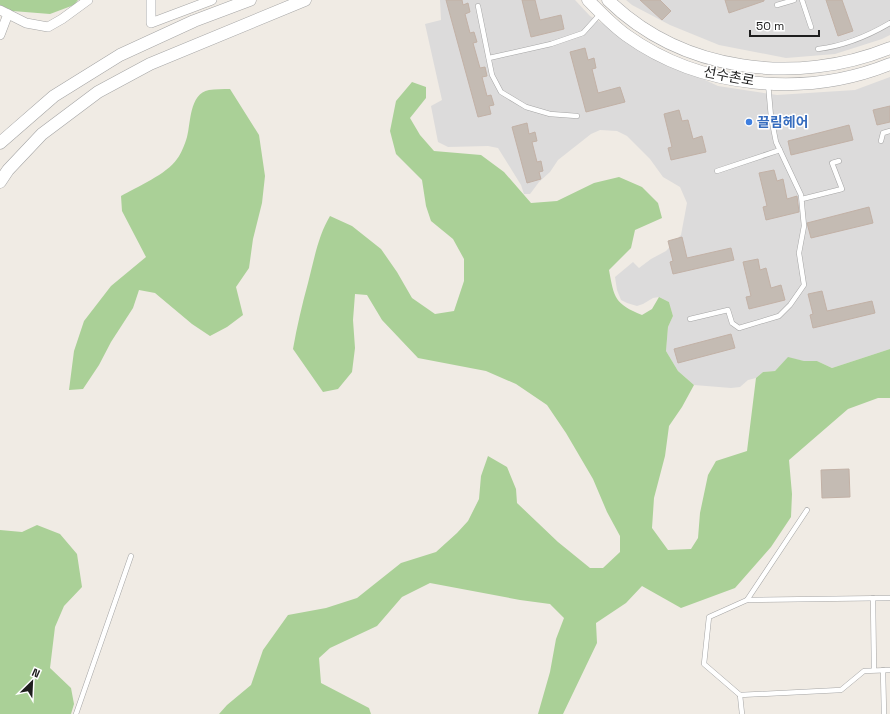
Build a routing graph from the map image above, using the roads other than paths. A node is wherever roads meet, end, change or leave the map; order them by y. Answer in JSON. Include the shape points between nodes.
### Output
{"nodes":[{"id":1,"x":88,"y":0,"type":"edge"},
{"id":2,"x":151,"y":0,"type":"edge"},
{"id":3,"x":212,"y":0,"type":"edge"},
{"id":4,"x":250,"y":0,"type":"edge"},
{"id":5,"x":305,"y":0,"type":"edge"},
{"id":6,"x":588,"y":0,"type":"edge"},
{"id":7,"x":794,"y":0,"type":"edge"},
{"id":8,"x":802,"y":0,"type":"edge"},
{"id":9,"x":610,"y":1,"type":"edge"},
{"id":10,"x":777,"y":5,"type":"dead end"},
{"id":11,"x":478,"y":6,"type":"dead end"},
{"id":12,"x":4,"y":12,"type":"edge"},
{"id":13,"x":601,"y":13,"type":"junction"},
{"id":14,"x":890,"y":23,"type":"edge"},
{"id":15,"x":811,"y":27,"type":"dead end"},
{"id":16,"x":0,"y":35,"type":"edge"},
{"id":17,"x":890,"y":48,"type":"edge"},
{"id":18,"x":818,"y":49,"type":"dead end"},
{"id":19,"x":489,"y":58,"type":"junction"},
{"id":20,"x":890,"y":64,"type":"edge"},
{"id":21,"x":769,"y":68,"type":"junction"},
{"id":22,"x":768,"y":83,"type":"junction"},
{"id":23,"x":577,"y":116,"type":"dead end"},
{"id":24,"x":890,"y":132,"type":"edge"},
{"id":25,"x":881,"y":141,"type":"dead end"},
{"id":26,"x":0,"y":143,"type":"edge"},
{"id":27,"x":780,"y":150,"type":"junction"},
{"id":28,"x":839,"y":161,"type":"dead end"},
{"id":29,"x":717,"y":171,"type":"dead end"},
{"id":30,"x":0,"y":182,"type":"edge"},
{"id":31,"x":802,"y":199,"type":"junction"},
{"id":32,"x":690,"y":319,"type":"dead end"},
{"id":33,"x":807,"y":510,"type":"dead end"},
{"id":34,"x":131,"y":556,"type":"dead end"},
{"id":35,"x":873,"y":598,"type":"junction"},
{"id":36,"x":890,"y":598,"type":"edge"},
{"id":37,"x":747,"y":600,"type":"junction"},
{"id":38,"x":874,"y":670,"type":"junction"},
{"id":39,"x":883,"y":670,"type":"junction"},
{"id":40,"x":890,"y":670,"type":"edge"},
{"id":41,"x":740,"y":695,"type":"junction"},
{"id":42,"x":76,"y":714,"type":"edge"},
{"id":43,"x":742,"y":714,"type":"edge"},
{"id":44,"x":884,"y":714,"type":"edge"}],
"edges":[{"from":1,"to":12,"type":"street","via":[[48,27],[26,23]]},
{"from":2,"to":3,"type":"street","via":[[151,23]]},
{"from":4,"to":26,"type":"street","via":[[194,21],[120,55],[54,96]]},
{"from":5,"to":30,"type":"street","via":[[150,64],[98,92],[42,134]]},
{"from":6,"to":13,"type":"street","name":"선수촌로"},
{"from":7,"to":10,"type":"lane"},
{"from":8,"to":15,"type":"lane"},
{"from":9,"to":13,"type":"street"},
{"from":9,"to":21,"type":"street","name":"선수촌로","via":[[634,22],[680,48],[738,66]]},
{"from":11,"to":19,"type":"lane"},
{"from":12,"to":16,"type":"street"},
{"from":13,"to":19,"type":"lane","via":[[583,33],[551,44]]},
{"from":13,"to":22,"type":"street","name":"선수촌로","via":[[626,35],[648,49],[675,61],[707,74]]},
{"from":14,"to":18,"type":"lane","via":[[870,35]]},
{"from":17,"to":21,"type":"street","name":"선수촌로","via":[[839,64],[804,69]]},
{"from":19,"to":23,"type":"lane","via":[[492,75],[501,92],[526,107],[550,114]]},
{"from":20,"to":22,"type":"street","name":"선수촌로","via":[[842,78],[806,83]]},
{"from":21,"to":22,"type":"street"},
{"from":22,"to":27,"type":"lane","via":[[771,117]]},
{"from":24,"to":25,"type":"lane","via":[[883,133]]},
{"from":27,"to":29,"type":"lane"},
{"from":27,"to":31,"type":"lane"},
{"from":28,"to":31,"type":"lane","via":[[832,163],[842,189]]},
{"from":31,"to":32,"type":"lane","via":[[804,226],[799,253],[804,285],[786,309],[779,316],[739,328],[732,323],[728,310]]},
{"from":33,"to":37,"type":"lane"},
{"from":34,"to":42,"type":"lane"},
{"from":35,"to":36,"type":"lane"},
{"from":35,"to":37,"type":"lane"},
{"from":35,"to":38,"type":"lane"},
{"from":37,"to":41,"type":"lane","via":[[709,617],[704,664]]},
{"from":38,"to":39,"type":"lane"},
{"from":38,"to":41,"type":"lane","via":[[864,670],[841,690]]},
{"from":39,"to":40,"type":"lane"},
{"from":39,"to":44,"type":"lane"},
{"from":41,"to":43,"type":"lane"}]}
